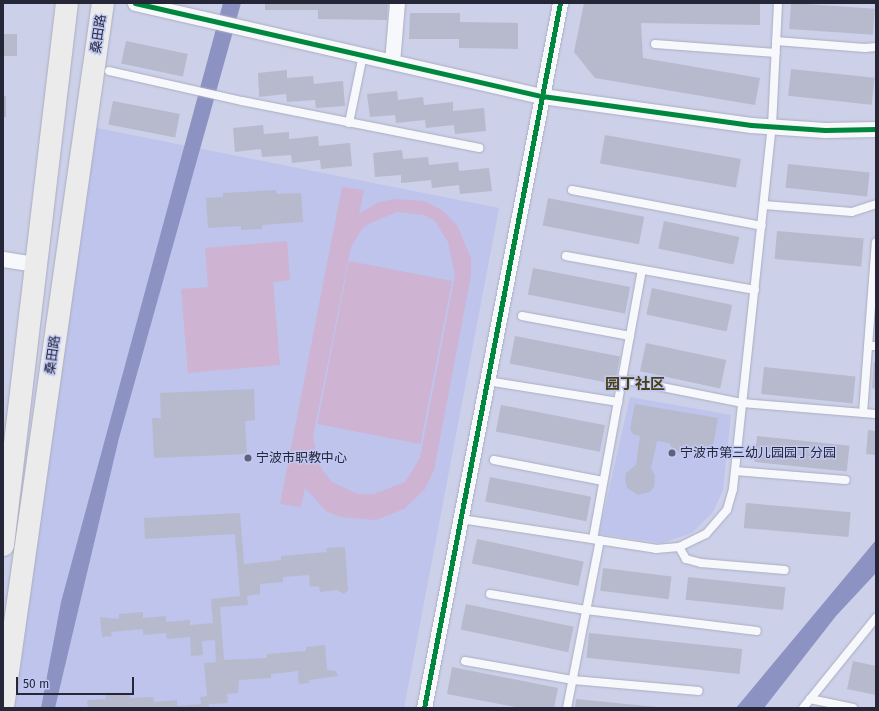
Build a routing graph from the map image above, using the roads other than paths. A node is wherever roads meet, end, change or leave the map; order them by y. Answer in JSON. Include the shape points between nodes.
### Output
{"nodes":[{"id":1,"x":67,"y":3,"type":"edge"},
{"id":2,"x":103,"y":3,"type":"edge"},
{"id":3,"x":135,"y":3,"type":"edge"},
{"id":4,"x":397,"y":3,"type":"edge"},
{"id":5,"x":560,"y":3,"type":"edge"},
{"id":6,"x":778,"y":3,"type":"edge"},
{"id":7,"x":776,"y":41,"type":"junction"},
{"id":8,"x":655,"y":44,"type":"dead end"},
{"id":9,"x":876,"y":47,"type":"edge"},
{"id":10,"x":776,"y":53,"type":"junction"},
{"id":11,"x":364,"y":55,"type":"junction"},
{"id":12,"x":392,"y":62,"type":"junction"},
{"id":13,"x":109,"y":71,"type":"dead end"},
{"id":14,"x":542,"y":96,"type":"junction"},
{"id":15,"x":349,"y":123,"type":"junction"},
{"id":16,"x":772,"y":126,"type":"junction"},
{"id":17,"x":876,"y":128,"type":"edge"},
{"id":18,"x":479,"y":148,"type":"dead end"},
{"id":19,"x":572,"y":190,"type":"dead end"},
{"id":20,"x":876,"y":204,"type":"edge"},
{"id":21,"x":764,"y":205,"type":"junction"},
{"id":22,"x":762,"y":226,"type":"junction"},
{"id":23,"x":876,"y":242,"type":"edge"},
{"id":24,"x":566,"y":256,"type":"dead end"},
{"id":25,"x":3,"y":259,"type":"edge"},
{"id":26,"x":36,"y":264,"type":"junction"},
{"id":27,"x":642,"y":270,"type":"junction"},
{"id":28,"x":875,"y":278,"type":"edge"},
{"id":29,"x":754,"y":290,"type":"junction"},
{"id":30,"x":522,"y":316,"type":"dead end"},
{"id":31,"x":630,"y":336,"type":"junction"},
{"id":32,"x":872,"y":346,"type":"edge"},
{"id":33,"x":622,"y":379,"type":"junction"},
{"id":34,"x":487,"y":381,"type":"junction"},
{"id":35,"x":618,"y":402,"type":"junction"},
{"id":36,"x":742,"y":403,"type":"junction"},
{"id":37,"x":863,"y":413,"type":"junction"},
{"id":38,"x":876,"y":414,"type":"edge"},
{"id":39,"x":494,"y":460,"type":"dead end"},
{"id":40,"x":735,"y":471,"type":"junction"},
{"id":41,"x":846,"y":480,"type":"dead end"},
{"id":42,"x":603,"y":481,"type":"junction"},
{"id":43,"x":461,"y":519,"type":"junction"},
{"id":44,"x":4,"y":532,"type":"edge"},
{"id":45,"x":596,"y":540,"type":"junction"},
{"id":46,"x":679,"y":547,"type":"junction"},
{"id":47,"x":785,"y":570,"type":"dead end"},
{"id":48,"x":490,"y":594,"type":"dead end"},
{"id":49,"x":586,"y":610,"type":"junction"},
{"id":50,"x":876,"y":618,"type":"edge"},
{"id":51,"x":757,"y":631,"type":"dead end"},
{"id":52,"x":465,"y":661,"type":"dead end"},
{"id":53,"x":573,"y":680,"type":"junction"},
{"id":54,"x":699,"y":691,"type":"dead end"},
{"id":55,"x":810,"y":699,"type":"junction"},
{"id":56,"x":3,"y":707,"type":"edge"},
{"id":57,"x":424,"y":708,"type":"edge"},
{"id":58,"x":567,"y":708,"type":"edge"},
{"id":59,"x":803,"y":708,"type":"edge"},
{"id":60,"x":853,"y":708,"type":"edge"}],
"edges":[{"from":1,"to":26,"type":"main road","name":"桑田路"},
{"from":2,"to":56,"type":"main road","name":"桑田路"},
{"from":3,"to":11,"type":"street"},
{"from":4,"to":12,"type":"street"},
{"from":5,"to":14,"type":"street"},
{"from":6,"to":7,"type":"lane"},
{"from":7,"to":9,"type":"lane"},
{"from":7,"to":10,"type":"lane"},
{"from":8,"to":10,"type":"lane"},
{"from":10,"to":16,"type":"lane"},
{"from":11,"to":12,"type":"street"},
{"from":11,"to":15,"type":"lane"},
{"from":12,"to":14,"type":"street"},
{"from":13,"to":15,"type":"lane"},
{"from":14,"to":16,"type":"street"},
{"from":14,"to":34,"type":"street"},
{"from":15,"to":18,"type":"lane"},
{"from":16,"to":17,"type":"street","via":[[825,130]]},
{"from":16,"to":21,"type":"lane"},
{"from":19,"to":22,"type":"lane"},
{"from":20,"to":21,"type":"lane","via":[[852,212]]},
{"from":21,"to":22,"type":"lane"},
{"from":22,"to":29,"type":"lane"},
{"from":23,"to":28,"type":"lane"},
{"from":24,"to":27,"type":"lane"},
{"from":25,"to":26,"type":"street"},
{"from":26,"to":44,"type":"main road","name":"桑田路"},
{"from":27,"to":29,"type":"lane"},
{"from":27,"to":31,"type":"lane"},
{"from":28,"to":32,"type":"lane"},
{"from":29,"to":36,"type":"lane"},
{"from":30,"to":31,"type":"lane"},
{"from":31,"to":33,"type":"lane"},
{"from":32,"to":37,"type":"lane"},
{"from":33,"to":35,"type":"lane"},
{"from":33,"to":36,"type":"lane"},
{"from":34,"to":35,"type":"lane"},
{"from":34,"to":43,"type":"street"},
{"from":35,"to":42,"type":"lane"},
{"from":36,"to":37,"type":"lane"},
{"from":36,"to":40,"type":"lane"},
{"from":37,"to":38,"type":"lane"},
{"from":39,"to":42,"type":"lane"},
{"from":40,"to":41,"type":"lane"},
{"from":40,"to":46,"type":"lane","via":[[727,510],[706,534]]},
{"from":42,"to":45,"type":"lane"},
{"from":43,"to":45,"type":"lane"},
{"from":43,"to":57,"type":"street"},
{"from":45,"to":46,"type":"lane","via":[[656,549]]},
{"from":45,"to":49,"type":"lane"},
{"from":46,"to":47,"type":"lane","via":[[686,559],[701,563]]},
{"from":48,"to":49,"type":"lane"},
{"from":49,"to":51,"type":"lane"},
{"from":49,"to":53,"type":"lane"},
{"from":50,"to":55,"type":"lane"},
{"from":52,"to":53,"type":"lane"},
{"from":53,"to":54,"type":"lane"},
{"from":53,"to":58,"type":"lane"},
{"from":55,"to":59,"type":"lane"},
{"from":55,"to":60,"type":"lane"}]}
